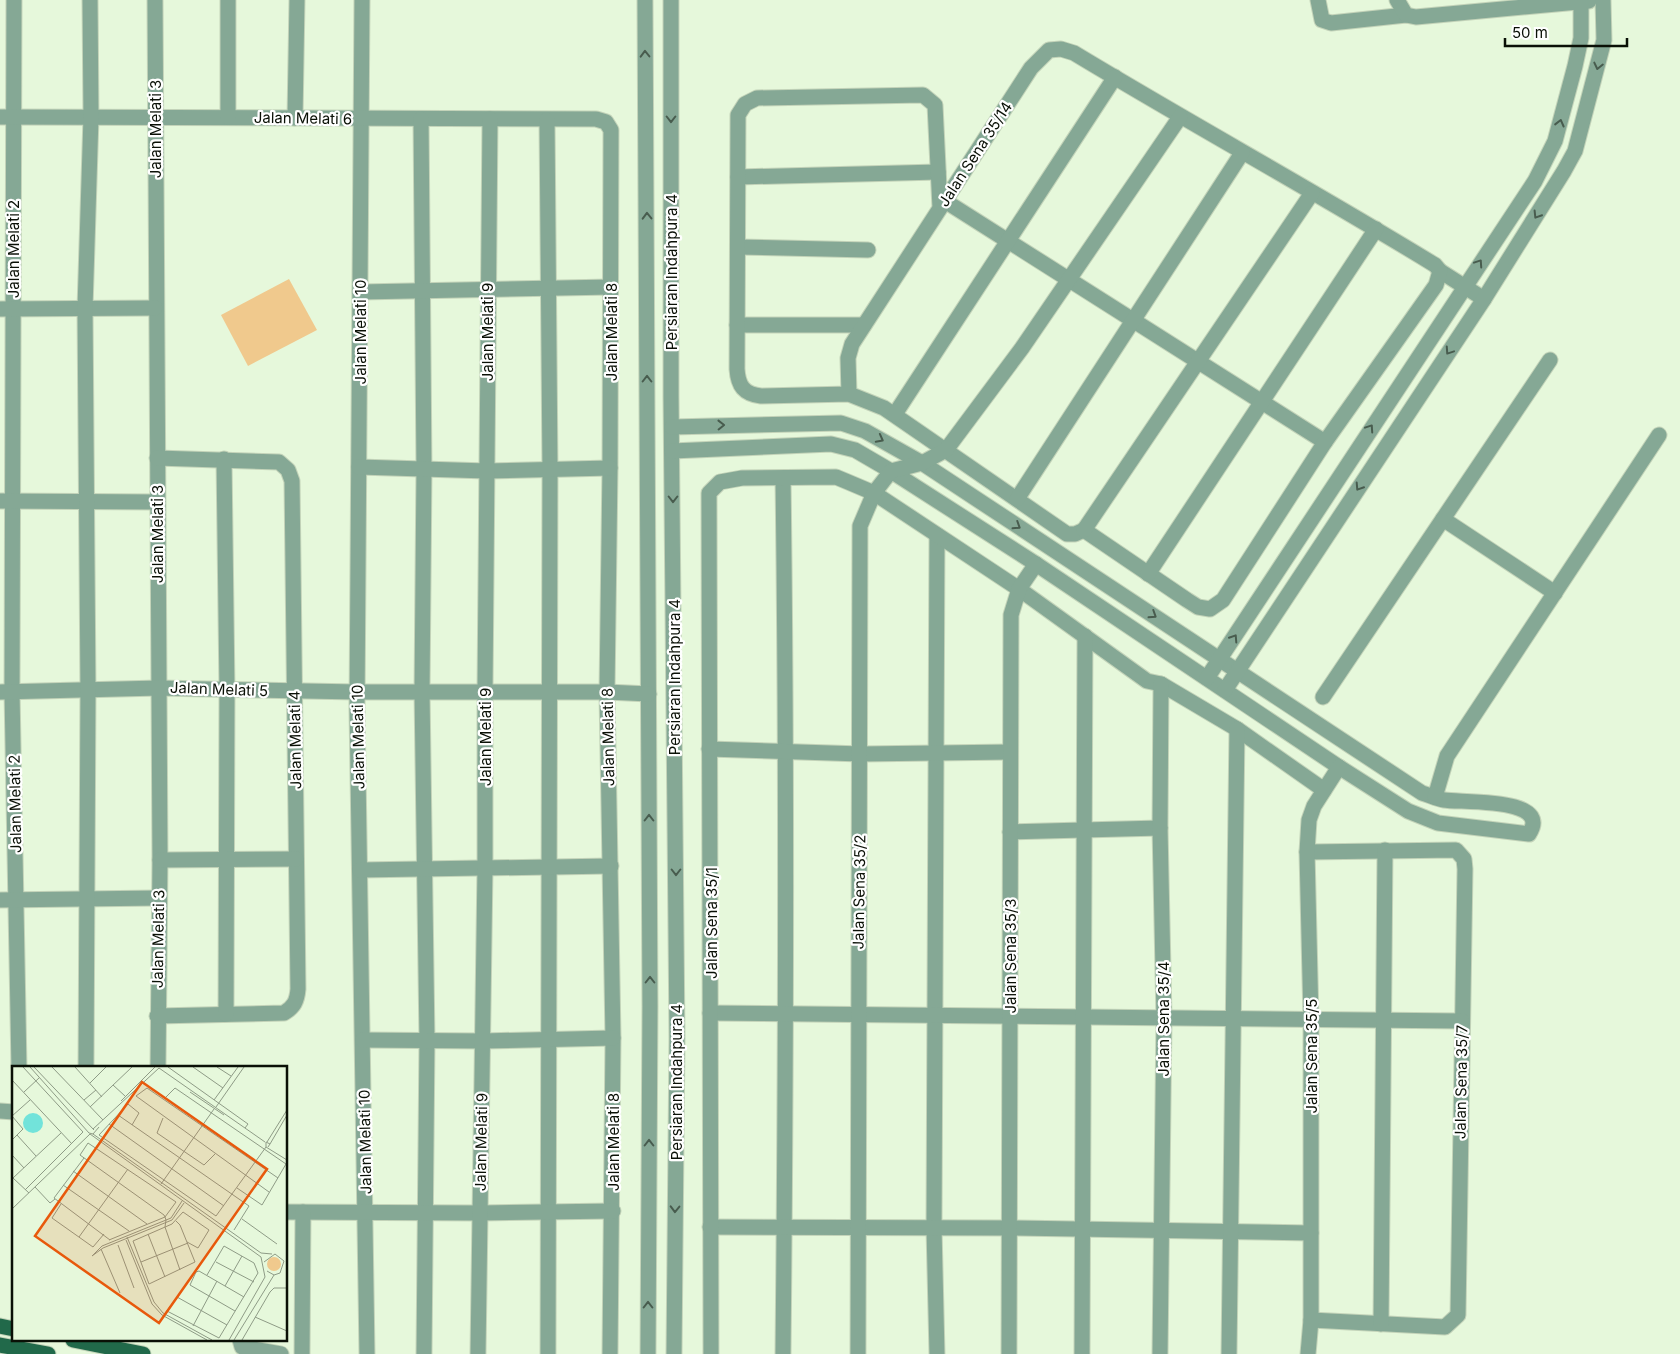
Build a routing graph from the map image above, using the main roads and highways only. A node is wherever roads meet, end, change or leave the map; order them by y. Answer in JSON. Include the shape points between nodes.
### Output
{"nodes":[{"id":1,"x":83,"y":1342,"type":"edge"},
{"id":2,"x":0,"y":1345,"type":"edge"},
{"id":3,"x":48,"y":1354,"type":"edge"},
{"id":4,"x":143,"y":1354,"type":"edge"}],
"edges":[{"from":1,"to":4,"type":"main road"},
{"from":2,"to":3,"type":"main road"}]}
